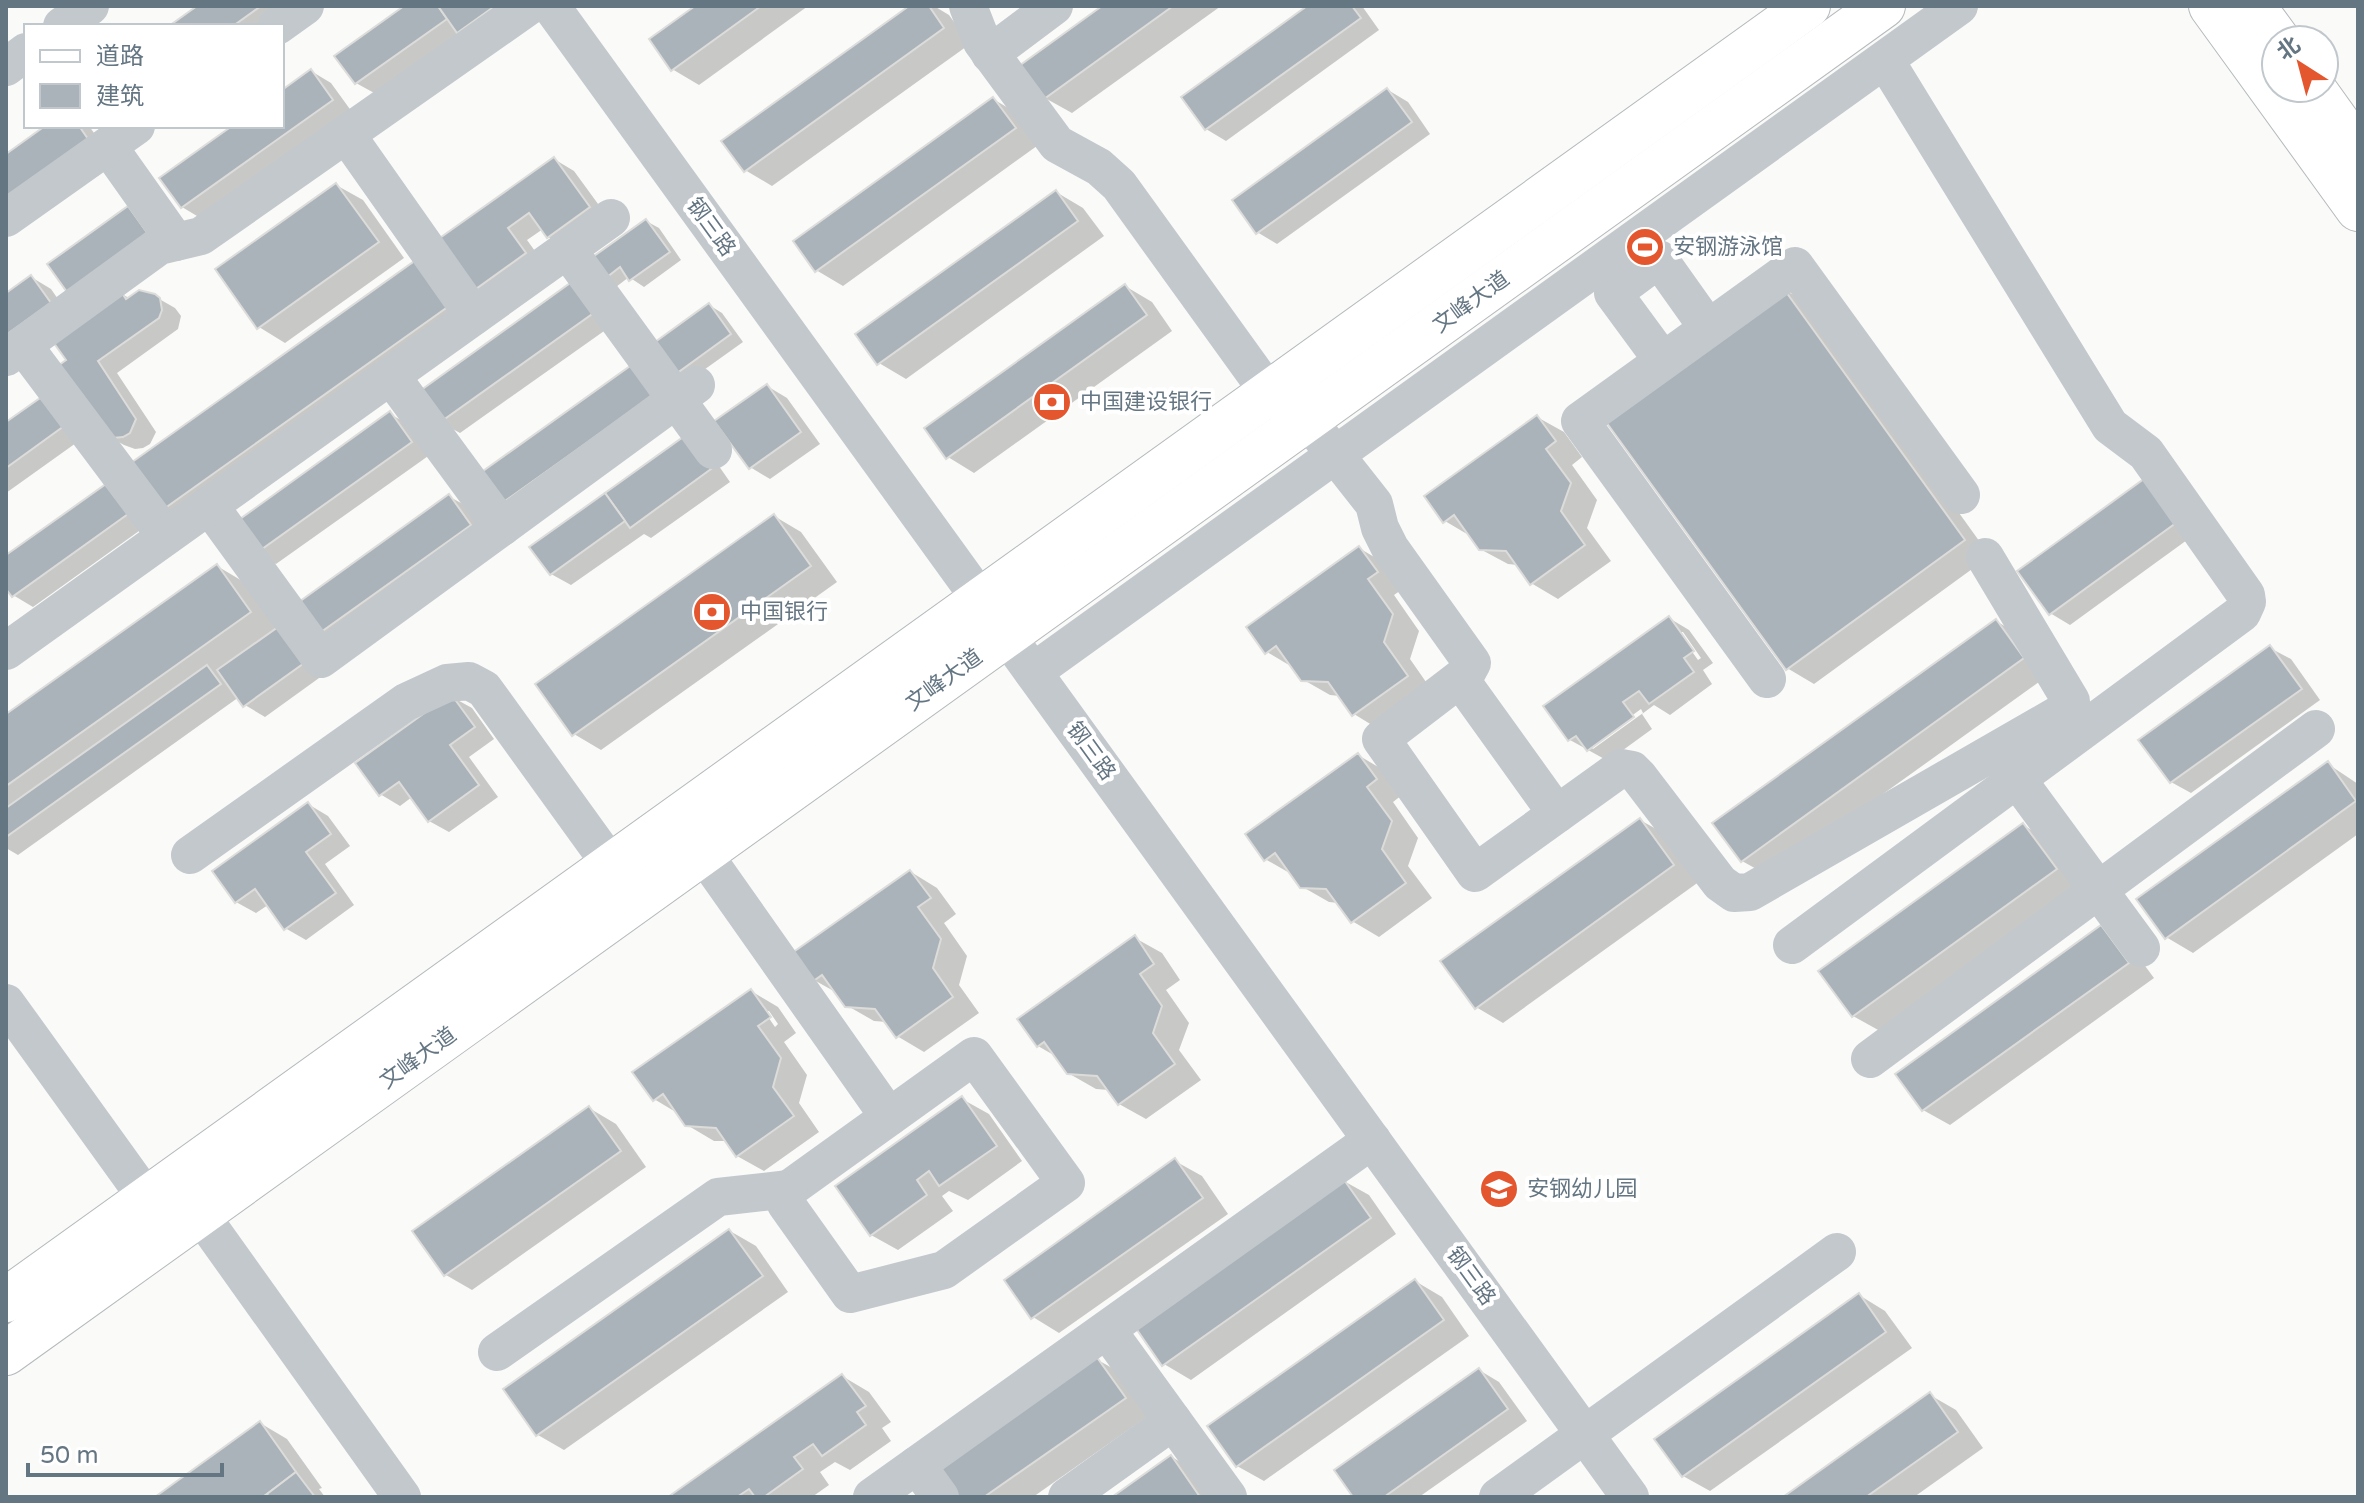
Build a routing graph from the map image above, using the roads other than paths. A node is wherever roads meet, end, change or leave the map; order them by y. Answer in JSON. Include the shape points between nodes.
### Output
{"nodes":[{"id":1,"x":90,"y":6,"type":"edge"},
{"id":2,"x":305,"y":6,"type":"edge"},
{"id":3,"x":529,"y":6,"type":"edge"},
{"id":4,"x":551,"y":6,"type":"edge"},
{"id":5,"x":968,"y":6,"type":"edge"},
{"id":6,"x":1054,"y":6,"type":"edge"},
{"id":7,"x":1808,"y":6,"type":"edge"},
{"id":8,"x":1883,"y":6,"type":"edge"},
{"id":9,"x":1959,"y":6,"type":"edge"},
{"id":10,"x":2211,"y":6,"type":"edge"},
{"id":11,"x":2253,"y":6,"type":"edge"},
{"id":12,"x":65,"y":24,"type":"edge"},
{"id":13,"x":280,"y":24,"type":"edge"},
{"id":14,"x":2266,"y":24,"type":"edge"},
{"id":15,"x":24,"y":54,"type":"edge"},
{"id":16,"x":990,"y":54,"type":"junction"},
{"id":17,"x":1885,"y":60,"type":"junction"},
{"id":18,"x":6,"y":67,"type":"edge"},
{"id":19,"x":2324,"y":104,"type":"edge"},
{"id":20,"x":346,"y":134,"type":"junction"},
{"id":21,"x":122,"y":136,"type":"edge"},
{"id":22,"x":2358,"y":151,"type":"edge"},
{"id":23,"x":2358,"y":209,"type":"edge"},
{"id":24,"x":1591,"y":216,"type":"junction"},
{"id":25,"x":6,"y":218,"type":"edge"},
{"id":26,"x":611,"y":218,"type":"dead end"},
{"id":27,"x":176,"y":242,"type":"junction"},
{"id":28,"x":567,"y":249,"type":"junction"},
{"id":29,"x":1626,"y":264,"type":"junction"},
{"id":30,"x":474,"y":316,"type":"junction"},
{"id":31,"x":1708,"y":328,"type":"junction"},
{"id":32,"x":14,"y":351,"type":"edge"},
{"id":33,"x":1663,"y":361,"type":"junction"},
{"id":34,"x":391,"y":376,"type":"junction"},
{"id":35,"x":686,"y":392,"type":"junction"},
{"id":36,"x":1269,"y":393,"type":"junction"},
{"id":37,"x":1307,"y":419,"type":"junction"},
{"id":38,"x":713,"y":450,"type":"dead end"},
{"id":39,"x":1335,"y":454,"type":"junction"},
{"id":40,"x":1961,"y":495,"type":"dead end"},
{"id":41,"x":209,"y":505,"type":"junction"},
{"id":42,"x":502,"y":527,"type":"junction"},
{"id":43,"x":166,"y":536,"type":"junction"},
{"id":44,"x":1985,"y":557,"type":"dead end"},
{"id":45,"x":981,"y":600,"type":"junction"},
{"id":46,"x":1007,"y":635,"type":"junction"},
{"id":47,"x":11,"y":636,"type":"edge"},
{"id":48,"x":1033,"y":672,"type":"junction"},
{"id":49,"x":1460,"y":679,"type":"junction"},
{"id":50,"x":1767,"y":679,"type":"dead end"},
{"id":51,"x":2316,"y":729,"type":"dead end"},
{"id":52,"x":2017,"y":779,"type":"junction"},
{"id":53,"x":1557,"y":814,"type":"junction"},
{"id":54,"x":703,"y":853,"type":"junction"},
{"id":55,"x":190,"y":855,"type":"dead end"},
{"id":56,"x":611,"y":865,"type":"junction"},
{"id":57,"x":2099,"y":890,"type":"junction"},
{"id":58,"x":1792,"y":945,"type":"dead end"},
{"id":59,"x":2141,"y":948,"type":"dead end"},
{"id":60,"x":6,"y":1003,"type":"edge"},
{"id":61,"x":1870,"y":1059,"type":"dead end"},
{"id":62,"x":889,"y":1117,"type":"junction"},
{"id":63,"x":1372,"y":1140,"type":"junction"},
{"id":64,"x":789,"y":1189,"type":"junction"},
{"id":65,"x":147,"y":1199,"type":"junction"},
{"id":66,"x":186,"y":1224,"type":"junction"},
{"id":67,"x":1837,"y":1252,"type":"dead end"},
{"id":68,"x":6,"y":1300,"type":"edge"},
{"id":69,"x":1107,"y":1330,"type":"junction"},
{"id":70,"x":497,"y":1352,"type":"dead end"},
{"id":71,"x":6,"y":1353,"type":"edge"},
{"id":72,"x":1173,"y":1421,"type":"junction"},
{"id":73,"x":1586,"y":1436,"type":"junction"},
{"id":74,"x":917,"y":1465,"type":"junction"},
{"id":75,"x":402,"y":1497,"type":"edge"},
{"id":76,"x":872,"y":1497,"type":"edge"},
{"id":77,"x":940,"y":1497,"type":"edge"},
{"id":78,"x":1067,"y":1497,"type":"edge"},
{"id":79,"x":1228,"y":1497,"type":"edge"},
{"id":80,"x":1498,"y":1497,"type":"edge"},
{"id":81,"x":1630,"y":1497,"type":"edge"}],
"edges":[{"from":1,"to":12,"type":"street"},
{"from":2,"to":13,"type":"street"},
{"from":3,"to":20,"type":"street"},
{"from":4,"to":45,"type":"street","name":"钢三路"},
{"from":5,"to":16,"type":"street"},
{"from":6,"to":16,"type":"street"},
{"from":7,"to":36,"type":"main road","name":"文峰大道"},
{"from":8,"to":24,"type":"main road","name":"文峰大道"},
{"from":9,"to":17,"type":"street"},
{"from":10,"to":23,"type":"main road"},
{"from":11,"to":14,"type":"main road"},
{"from":15,"to":18,"type":"street"},
{"from":16,"to":36,"type":"street","via":[[1057,144],[1119,185]]},
{"from":17,"to":29,"type":"street"},
{"from":17,"to":52,"type":"street","via":[[2110,426],[2146,453],[2246,595],[2242,613]]},
{"from":19,"to":22,"type":"main road"},
{"from":20,"to":27,"type":"street","via":[[201,236]]},
{"from":20,"to":30,"type":"street"},
{"from":21,"to":25,"type":"street"},
{"from":21,"to":27,"type":"street"},
{"from":24,"to":29,"type":"street"},
{"from":24,"to":37,"type":"main road","name":"文峰大道"},
{"from":26,"to":28,"type":"street"},
{"from":27,"to":32,"type":"street","via":[[159,246]]},
{"from":28,"to":30,"type":"street"},
{"from":28,"to":35,"type":"street"},
{"from":29,"to":31,"type":"street","via":[[1659,259]]},
{"from":29,"to":33,"type":"street","via":[[1613,293]]},
{"from":29,"to":39,"type":"street"},
{"from":30,"to":34,"type":"street"},
{"from":31,"to":33,"type":"street"},
{"from":31,"to":40,"type":"street","via":[[1795,266]]},
{"from":32,"to":43,"type":"street"},
{"from":33,"to":50,"type":"street","via":[[1580,421]]},
{"from":34,"to":41,"type":"street"},
{"from":34,"to":42,"type":"street"},
{"from":35,"to":38,"type":"street"},
{"from":35,"to":42,"type":"street"},
{"from":36,"to":45,"type":"main road","name":"文峰大道"},
{"from":37,"to":39,"type":"street"},
{"from":37,"to":46,"type":"main road","name":"文峰大道"},
{"from":39,"to":48,"type":"street"},
{"from":39,"to":49,"type":"street","via":[[1374,504],[1390,548],[1472,663]]},
{"from":41,"to":42,"type":"street","via":[[321,659]]},
{"from":41,"to":43,"type":"street"},
{"from":43,"to":47,"type":"street"},
{"from":44,"to":53,"type":"street","via":[[2071,701],[2063,712],[1750,892],[1734,893],[1720,883],[1632,770],[1621,768]]},
{"from":45,"to":46,"type":"street","name":"钢三路"},
{"from":45,"to":56,"type":"main road","name":"文峰大道"},
{"from":46,"to":48,"type":"street","name":"钢三路"},
{"from":46,"to":54,"type":"main road","name":"文峰大道"},
{"from":48,"to":63,"type":"street","name":"钢三路"},
{"from":49,"to":53,"type":"street"},
{"from":49,"to":53,"type":"street","via":[[1381,739],[1475,873]]},
{"from":51,"to":57,"type":"street"},
{"from":52,"to":57,"type":"street"},
{"from":52,"to":58,"type":"street"},
{"from":54,"to":62,"type":"street"},
{"from":54,"to":66,"type":"main road","name":"文峰大道"},
{"from":55,"to":56,"type":"street","via":[[406,702],[447,683],[469,681],[484,689]]},
{"from":56,"to":65,"type":"main road","name":"文峰大道"},
{"from":57,"to":59,"type":"street"},
{"from":57,"to":61,"type":"street"},
{"from":60,"to":65,"type":"street"},
{"from":62,"to":64,"type":"street"},
{"from":62,"to":64,"type":"street","via":[[974,1056],[1066,1183],[944,1270],[850,1294],[786,1204]]},
{"from":63,"to":69,"type":"street"},
{"from":63,"to":73,"type":"street","name":"钢三路"},
{"from":64,"to":70,"type":"street","via":[[718,1197]]},
{"from":65,"to":66,"type":"street"},
{"from":65,"to":68,"type":"main road","name":"文峰大道"},
{"from":66,"to":71,"type":"main road","name":"文峰大道"},
{"from":66,"to":75,"type":"street"},
{"from":67,"to":73,"type":"street"},
{"from":69,"to":72,"type":"street"},
{"from":69,"to":74,"type":"street"},
{"from":72,"to":78,"type":"street"},
{"from":72,"to":79,"type":"street"},
{"from":73,"to":80,"type":"street"},
{"from":73,"to":81,"type":"street","name":"钢三路"},
{"from":74,"to":76,"type":"street"},
{"from":74,"to":77,"type":"street"}]}
